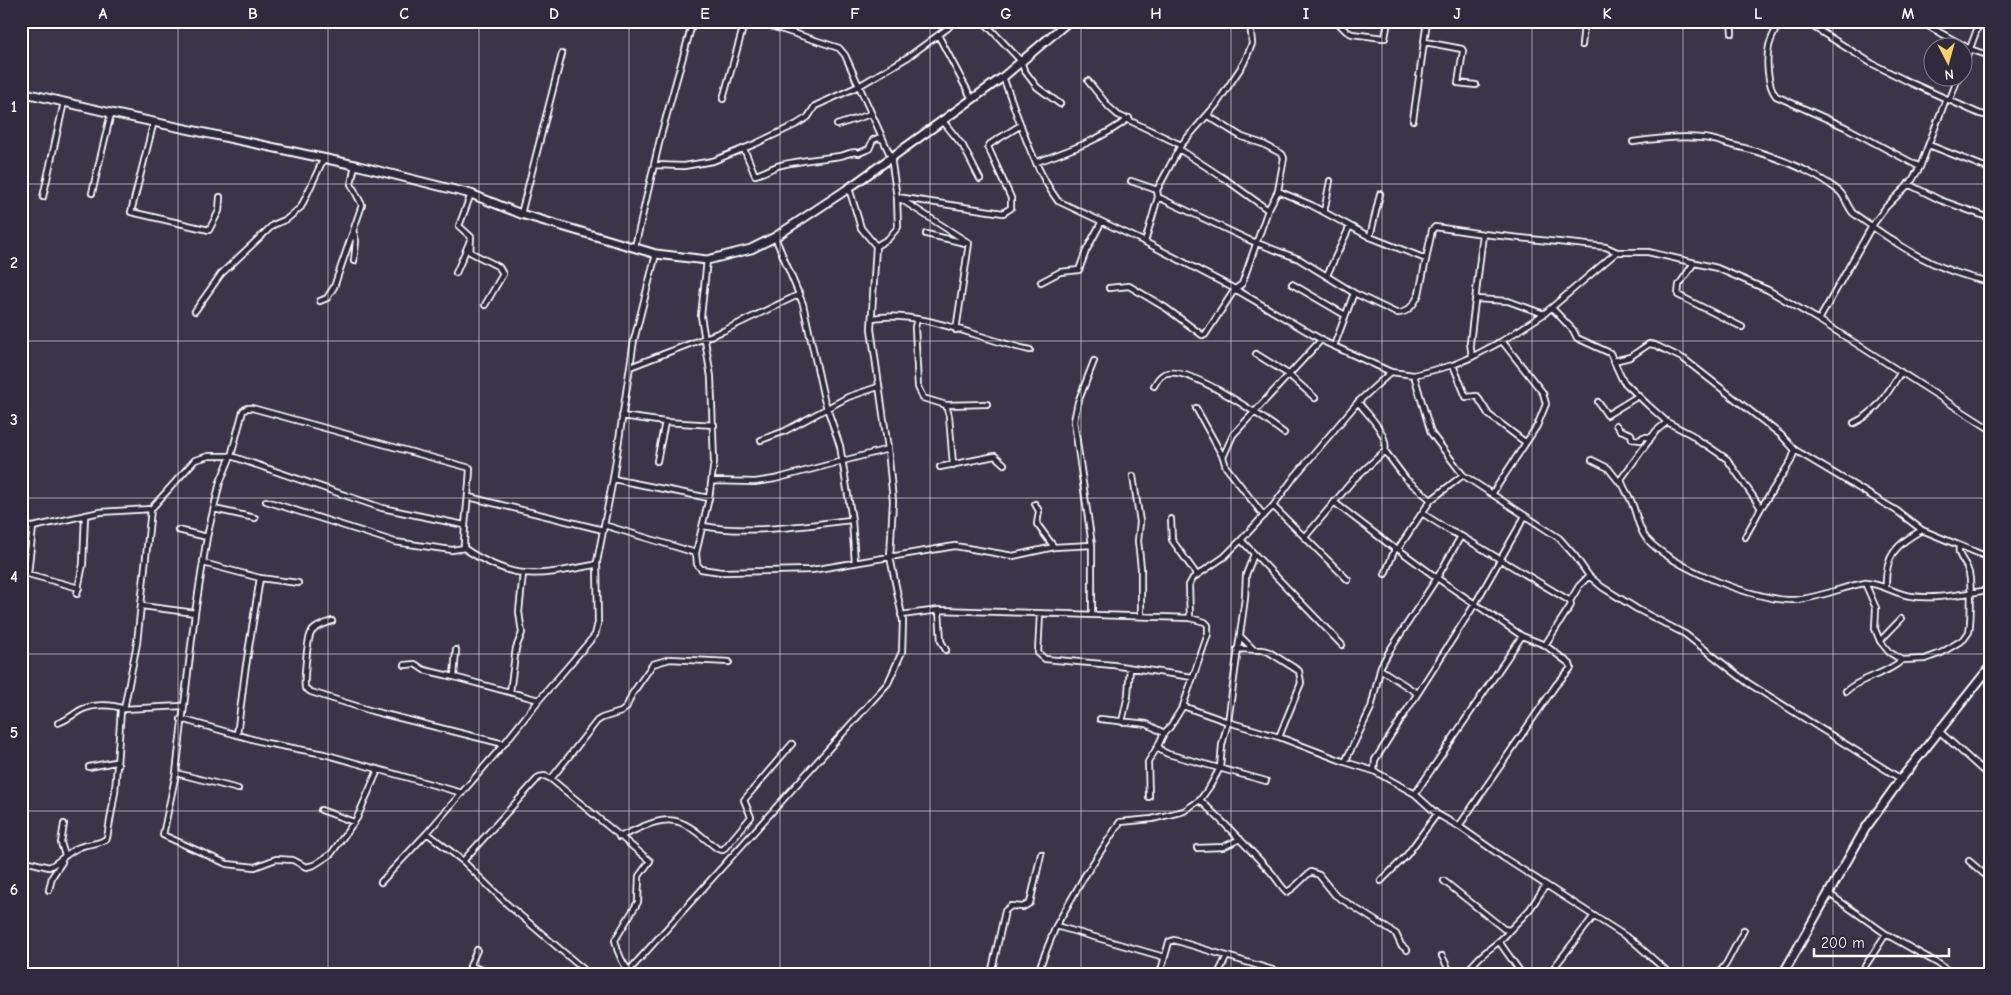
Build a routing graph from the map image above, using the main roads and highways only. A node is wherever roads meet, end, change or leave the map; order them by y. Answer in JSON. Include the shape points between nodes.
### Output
{"nodes":[{"id":1,"x":1069,"y":21,"type":"edge"},
{"id":2,"x":21,"y":92,"type":"edge"},
{"id":3,"x":1989,"y":669,"type":"edge"},
{"id":4,"x":1783,"y":974,"type":"edge"}],
"edges":[{"from":1,"to":2,"type":"main road","via":[[1003,77],[775,238],[751,249],[707,260],[656,254],[521,214],[470,194],[355,165]]},
{"from":3,"to":4,"type":"main road","via":[[1901,779],[1865,830]]}]}
